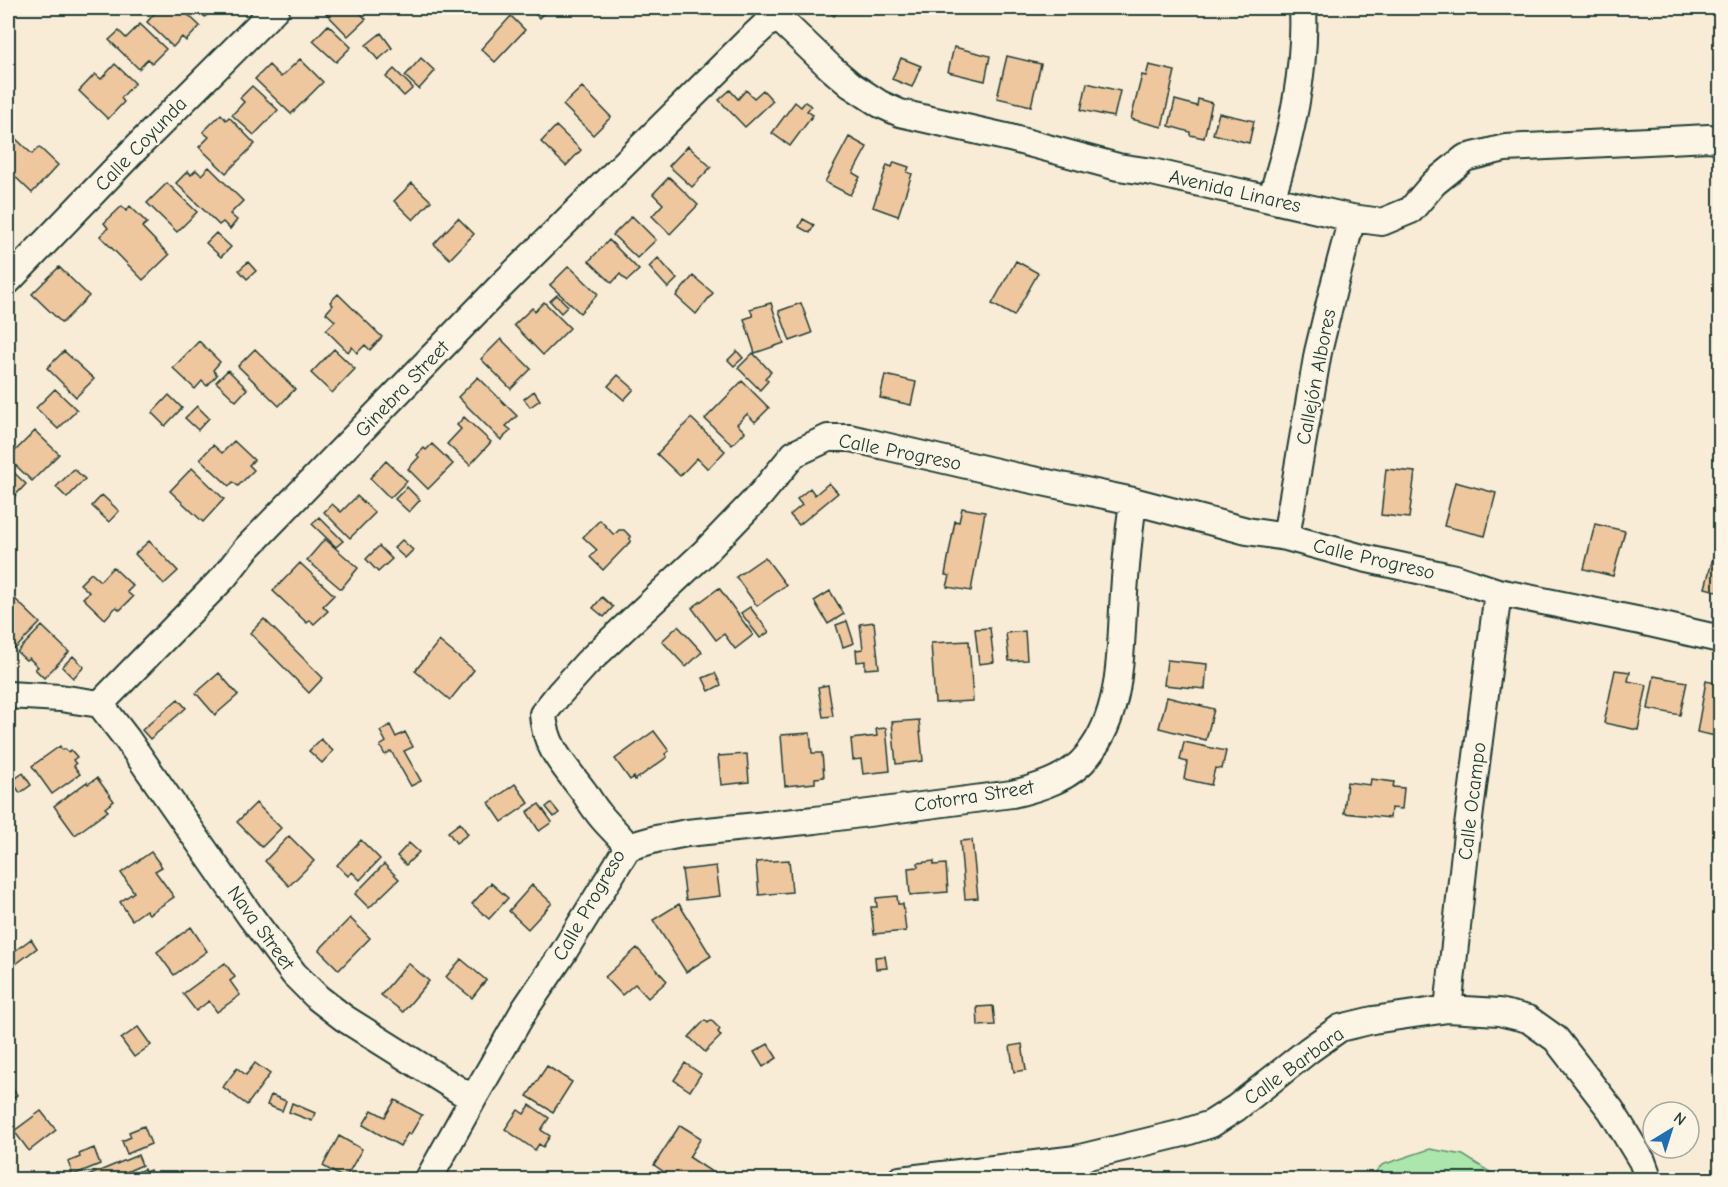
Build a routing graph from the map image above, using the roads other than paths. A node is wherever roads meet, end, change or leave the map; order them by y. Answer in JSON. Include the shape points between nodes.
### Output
{"nodes":[{"id":1,"x":276,"y":8,"type":"edge"},
{"id":2,"x":1302,"y":8,"type":"edge"},
{"id":3,"x":772,"y":11,"type":"edge"},
{"id":4,"x":1720,"y":140,"type":"edge"},
{"id":5,"x":1271,"y":199,"type":"junction"},
{"id":6,"x":1352,"y":218,"type":"junction"},
{"id":7,"x":8,"y":281,"type":"edge"},
{"id":8,"x":1133,"y":501,"type":"junction"},
{"id":9,"x":1286,"y":537,"type":"junction"},
{"id":10,"x":1498,"y":592,"type":"junction"},
{"id":11,"x":1720,"y":639,"type":"edge"},
{"id":12,"x":8,"y":695,"type":"edge"},
{"id":13,"x":100,"y":704,"type":"junction"},
{"id":14,"x":628,"y":847,"type":"junction"},
{"id":15,"x":1448,"y":1009,"type":"junction"},
{"id":16,"x":473,"y":1099,"type":"junction"},
{"id":17,"x":428,"y":1179,"type":"edge"},
{"id":18,"x":900,"y":1179,"type":"edge"},
{"id":19,"x":1648,"y":1179,"type":"edge"}],
"edges":[{"from":1,"to":7,"type":"street","name":"Calle Coyunda"},
{"from":2,"to":5,"type":"street","via":[[1296,103],[1286,154]]},
{"from":3,"to":5,"type":"street","name":"Avenida Linares","via":[[851,85],[900,113],[1118,167]]},
{"from":3,"to":13,"type":"street","name":"Ginebra Street","via":[[748,41],[500,287]]},
{"from":4,"to":6,"type":"street","name":"Avenida Linares","via":[[1504,148],[1465,158],[1434,183],[1411,210],[1382,222]]},
{"from":5,"to":6,"type":"street","name":"Avenida Linares"},
{"from":6,"to":9,"type":"street","name":"Callejón Albores","via":[[1318,352]]},
{"from":8,"to":9,"type":"street","name":"Calle Progreso","via":[[1247,531]]},
{"from":8,"to":14,"type":"street","name":"Cotorra Street","via":[[1114,697],[1105,729],[1088,757],[1066,775],[1012,794],[687,833]]},
{"from":8,"to":14,"type":"street","name":"Calle Progreso","via":[[850,438],[828,438],[794,454],[761,494],[587,663],[543,714],[544,730],[562,765]]},
{"from":9,"to":10,"type":"street","name":"Calle Progreso"},
{"from":10,"to":11,"type":"street","name":"Calle Progreso"},
{"from":10,"to":15,"type":"street","name":"Calle Ocampo"},
{"from":12,"to":13,"type":"street"},
{"from":13,"to":16,"type":"street","name":"Nava Street","via":[[294,974],[344,1018]]},
{"from":14,"to":16,"type":"street","name":"Calle Progreso"},
{"from":15,"to":18,"type":"street","name":"Calle Barbara","via":[[1340,1028],[1236,1108],[1211,1124],[1183,1133],[1076,1159]]},
{"from":15,"to":19,"type":"street","name":"Calle Barbara","via":[[1499,1012],[1528,1019],[1556,1039],[1611,1110],[1642,1161]]},
{"from":16,"to":17,"type":"street","name":"Calle Progreso"}]}
